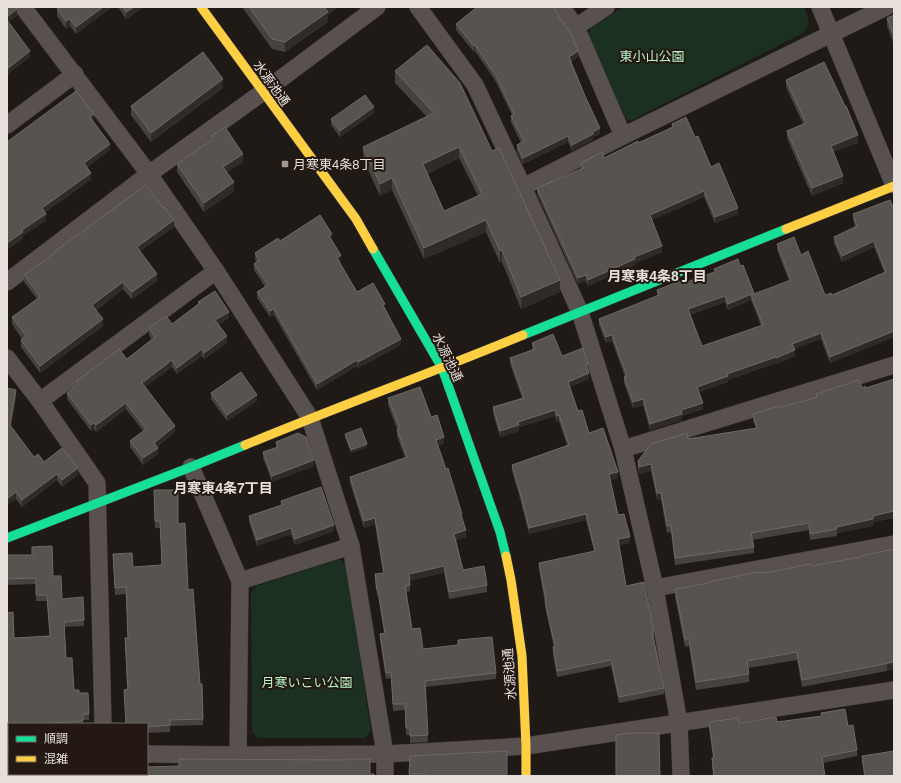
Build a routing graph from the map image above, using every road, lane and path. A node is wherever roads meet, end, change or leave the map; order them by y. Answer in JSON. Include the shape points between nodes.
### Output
{"nodes":[{"id":1,"x":23,"y":7,"type":"edge"},
{"id":2,"x":201,"y":7,"type":"edge"},
{"id":3,"x":377,"y":7,"type":"edge"},
{"id":4,"x":418,"y":7,"type":"edge"},
{"id":5,"x":561,"y":7,"type":"edge"},
{"id":6,"x":606,"y":7,"type":"edge"},
{"id":7,"x":820,"y":7,"type":"edge"},
{"id":8,"x":886,"y":7,"type":"edge"},
{"id":9,"x":576,"y":27,"type":"junction"},
{"id":10,"x":831,"y":34,"type":"junction"},
{"id":11,"x":75,"y":74,"type":"junction"},
{"id":12,"x":263,"y":92,"type":"junction"},
{"id":13,"x":7,"y":125,"type":"edge"},
{"id":14,"x":623,"y":136,"type":"junction"},
{"id":15,"x":149,"y":174,"type":"junction"},
{"id":16,"x":894,"y":186,"type":"edge"},
{"id":17,"x":523,"y":187,"type":"junction"},
{"id":18,"x":216,"y":271,"type":"junction"},
{"id":19,"x":7,"y":282,"type":"edge"},
{"id":20,"x":580,"y":312,"type":"junction"},
{"id":21,"x":7,"y":358,"type":"edge"},
{"id":22,"x":894,"y":365,"type":"edge"},
{"id":23,"x":442,"y":368,"type":"junction"},
{"id":24,"x":40,"y":401,"type":"junction"},
{"id":25,"x":310,"y":418,"type":"junction"},
{"id":26,"x":623,"y":449,"type":"junction"},
{"id":27,"x":191,"y":467,"type":"junction"},
{"id":28,"x":98,"y":504,"type":"junction"},
{"id":29,"x":7,"y":538,"type":"edge"},
{"id":30,"x":894,"y":544,"type":"edge"},
{"id":31,"x":351,"y":546,"type":"junction"},
{"id":32,"x":240,"y":581,"type":"junction"},
{"id":33,"x":655,"y":588,"type":"junction"},
{"id":34,"x":894,"y":690,"type":"edge"},
{"id":35,"x":103,"y":723,"type":"edge"},
{"id":36,"x":679,"y":723,"type":"junction"},
{"id":37,"x":526,"y":746,"type":"junction"},
{"id":38,"x":148,"y":754,"type":"edge"},
{"id":39,"x":385,"y":754,"type":"junction"},
{"id":40,"x":238,"y":755,"type":"junction"},
{"id":41,"x":386,"y":776,"type":"edge"},
{"id":42,"x":526,"y":776,"type":"edge"},
{"id":43,"x":681,"y":776,"type":"edge"}],
"edges":[{"from":1,"to":11,"type":"street"},
{"from":2,"to":12,"type":"street","name":"水源池通"},
{"from":3,"to":12,"type":"street"},
{"from":4,"to":17,"type":"street","via":[[475,85]]},
{"from":5,"to":9,"type":"street"},
{"from":6,"to":9,"type":"street"},
{"from":7,"to":10,"type":"street"},
{"from":8,"to":10,"type":"street"},
{"from":9,"to":14,"type":"street"},
{"from":10,"to":14,"type":"street"},
{"from":10,"to":16,"type":"street"},
{"from":11,"to":13,"type":"street"},
{"from":11,"to":15,"type":"street"},
{"from":12,"to":15,"type":"street"},
{"from":12,"to":23,"type":"street","name":"水源池通","via":[[356,219]]},
{"from":14,"to":17,"type":"street"},
{"from":15,"to":18,"type":"street"},
{"from":15,"to":19,"type":"street"},
{"from":16,"to":20,"type":"street"},
{"from":17,"to":20,"type":"street"},
{"from":18,"to":24,"type":"street"},
{"from":18,"to":25,"type":"street"},
{"from":20,"to":23,"type":"street"},
{"from":20,"to":26,"type":"street"},
{"from":21,"to":24,"type":"street"},
{"from":22,"to":26,"type":"street"},
{"from":23,"to":25,"type":"street"},
{"from":23,"to":37,"type":"street","name":"水源池通","via":[[500,532],[506,559],[522,656]]},
{"from":24,"to":28,"type":"street","via":[[97,483]]},
{"from":25,"to":27,"type":"street"},
{"from":25,"to":31,"type":"street"},
{"from":26,"to":33,"type":"street"},
{"from":27,"to":28,"type":"street"},
{"from":27,"to":32,"type":"street"},
{"from":28,"to":29,"type":"street"},
{"from":28,"to":35,"type":"street"},
{"from":30,"to":33,"type":"street"},
{"from":31,"to":32,"type":"street"},
{"from":31,"to":39,"type":"street"},
{"from":32,"to":40,"type":"street"},
{"from":33,"to":36,"type":"street"},
{"from":34,"to":36,"type":"street"},
{"from":36,"to":37,"type":"street"},
{"from":36,"to":43,"type":"street"},
{"from":37,"to":39,"type":"street"},
{"from":37,"to":42,"type":"street","name":"水源池通"},
{"from":38,"to":40,"type":"street"},
{"from":39,"to":40,"type":"street"},
{"from":39,"to":41,"type":"street"}]}
